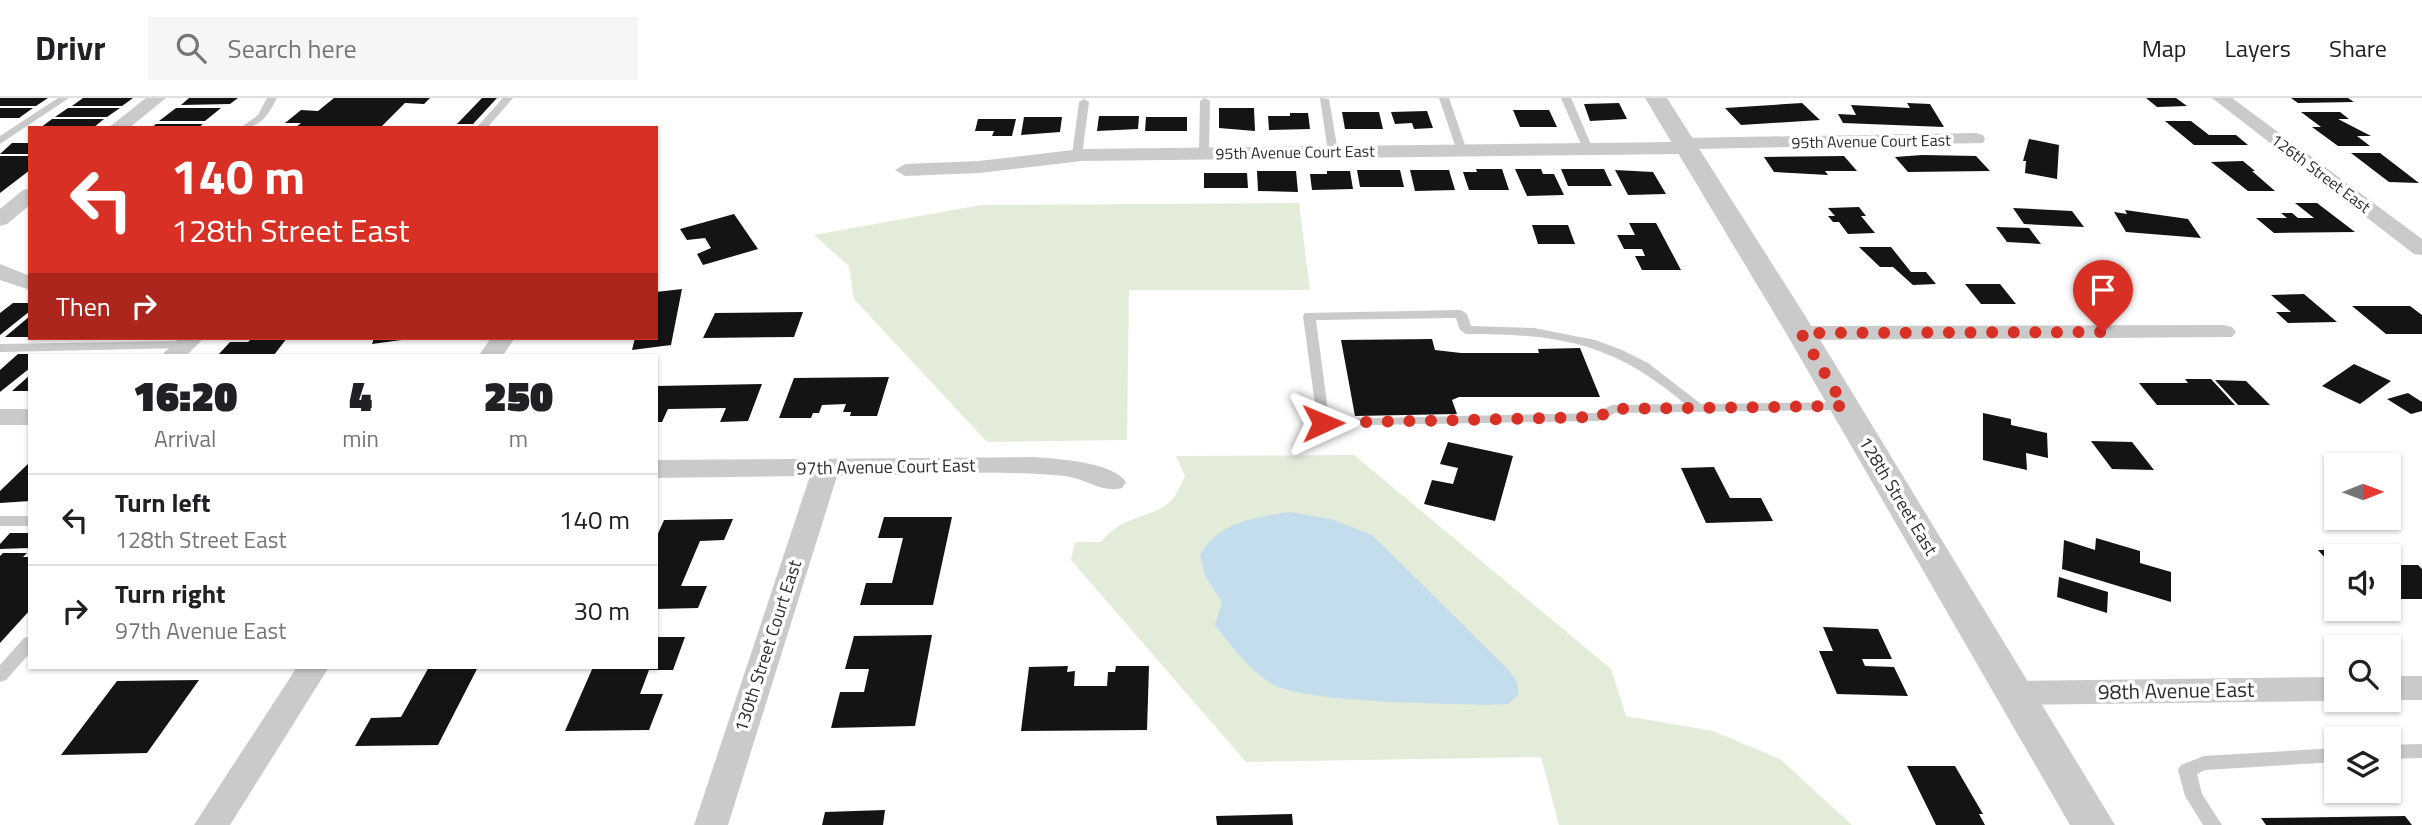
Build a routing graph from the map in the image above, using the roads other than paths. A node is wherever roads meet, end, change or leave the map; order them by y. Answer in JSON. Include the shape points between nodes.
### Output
{"nodes":[{"id":1,"x":64,"y":98,"type":"edge"},
{"id":2,"x":157,"y":98,"type":"edge"},
{"id":3,"x":272,"y":98,"type":"edge"},
{"id":4,"x":508,"y":98,"type":"edge"},
{"id":5,"x":1444,"y":98,"type":"edge"},
{"id":6,"x":1566,"y":98,"type":"edge"},
{"id":7,"x":1656,"y":98,"type":"edge"},
{"id":8,"x":2221,"y":98,"type":"edge"},
{"id":9,"x":1324,"y":99,"type":"edge"},
{"id":10,"x":1205,"y":101,"type":"dead end"},
{"id":11,"x":1084,"y":102,"type":"dead end"},
{"id":12,"x":120,"y":126,"type":"edge"},
{"id":13,"x":248,"y":126,"type":"edge"},
{"id":14,"x":483,"y":126,"type":"edge"},
{"id":15,"x":1976,"y":139,"type":"dead end"},
{"id":16,"x":0,"y":141,"type":"edge"},
{"id":17,"x":1685,"y":146,"type":"junction"},
{"id":18,"x":1588,"y":149,"type":"junction"},
{"id":19,"x":1462,"y":151,"type":"junction"},
{"id":20,"x":1333,"y":152,"type":"junction"},
{"id":21,"x":1204,"y":153,"type":"junction"},
{"id":22,"x":1077,"y":155,"type":"junction"},
{"id":23,"x":905,"y":170,"type":"dead end"},
{"id":24,"x":28,"y":196,"type":"edge"},
{"id":25,"x":0,"y":220,"type":"edge"},
{"id":26,"x":2422,"y":249,"type":"edge"},
{"id":27,"x":0,"y":271,"type":"edge"},
{"id":28,"x":28,"y":283,"type":"edge"},
{"id":29,"x":2224,"y":332,"type":"dead end"},
{"id":30,"x":1801,"y":333,"type":"junction"},
{"id":31,"x":183,"y":346,"type":"edge"},
{"id":32,"x":0,"y":348,"type":"edge"},
{"id":33,"x":1844,"y":406,"type":"junction"},
{"id":34,"x":1698,"y":408,"type":"junction"},
{"id":35,"x":0,"y":417,"type":"edge"},
{"id":36,"x":28,"y":417,"type":"edge"},
{"id":37,"x":825,"y":468,"type":"junction"},
{"id":38,"x":658,"y":469,"type":"edge"},
{"id":39,"x":1113,"y":482,"type":"dead end"},
{"id":40,"x":0,"y":521,"type":"edge"},
{"id":41,"x":28,"y":521,"type":"edge"},
{"id":42,"x":28,"y":644,"type":"edge"},
{"id":43,"x":312,"y":669,"type":"edge"},
{"id":44,"x":0,"y":676,"type":"edge"},
{"id":45,"x":2401,"y":688,"type":"edge"},
{"id":46,"x":2422,"y":688,"type":"edge"},
{"id":47,"x":2324,"y":689,"type":"edge"},
{"id":48,"x":2015,"y":693,"type":"junction"},
{"id":49,"x":2422,"y":751,"type":"edge"},
{"id":50,"x":2401,"y":752,"type":"edge"},
{"id":51,"x":2324,"y":756,"type":"edge"},
{"id":52,"x":211,"y":825,"type":"edge"},
{"id":53,"x":711,"y":825,"type":"edge"},
{"id":54,"x":2093,"y":825,"type":"edge"},
{"id":55,"x":2213,"y":825,"type":"edge"}],
"edges":[{"from":1,"to":16,"type":"lane"},
{"from":2,"to":12,"type":"street"},
{"from":3,"to":13,"type":"lane","via":[[262,117]]},
{"from":4,"to":14,"type":"lane"},
{"from":5,"to":19,"type":"lane"},
{"from":6,"to":18,"type":"lane"},
{"from":7,"to":17,"type":"street","name":"128th Street East"},
{"from":8,"to":26,"type":"street","name":"126th Street East"},
{"from":9,"to":20,"type":"lane"},
{"from":10,"to":21,"type":"lane"},
{"from":11,"to":22,"type":"lane"},
{"from":15,"to":17,"type":"street","name":"95th Avenue Court East"},
{"from":17,"to":18,"type":"street","name":"95th Avenue Court East"},
{"from":17,"to":30,"type":"street","name":"128th Street East"},
{"from":18,"to":19,"type":"street","name":"95th Avenue Court East"},
{"from":19,"to":20,"type":"street","name":"95th Avenue Court East"},
{"from":20,"to":21,"type":"street","name":"95th Avenue Court East"},
{"from":21,"to":22,"type":"street","name":"95th Avenue Court East"},
{"from":22,"to":23,"type":"street","name":"95th Avenue Court East"},
{"from":24,"to":25,"type":"street"},
{"from":27,"to":28,"type":"street"},
{"from":29,"to":30,"type":"street"},
{"from":30,"to":33,"type":"street","name":"128th Street East"},
{"from":31,"to":32,"type":"lane"},
{"from":33,"to":34,"type":"lane"},
{"from":33,"to":48,"type":"street","name":"128th Street East"},
{"from":34,"to":34,"type":"lane","via":[[1612,409],[1599,417],[1323,423],[1309,316],[1461,314],[1466,330],[1567,336],[1643,363]]},
{"from":35,"to":36,"type":"street"},
{"from":37,"to":38,"type":"street","name":"97th Avenue Court East"},
{"from":37,"to":39,"type":"street","name":"97th Avenue Court East","via":[[1035,465],[1077,469]]},
{"from":37,"to":53,"type":"street","name":"130th Street Court East"},
{"from":40,"to":41,"type":"lane"},
{"from":42,"to":44,"type":"lane"},
{"from":43,"to":52,"type":"street"},
{"from":45,"to":46,"type":"street"},
{"from":47,"to":48,"type":"street","name":"98th Avenue East"},
{"from":48,"to":54,"type":"street","name":"128th Street East"},
{"from":49,"to":50,"type":"lane"},
{"from":51,"to":55,"type":"lane","via":[[2204,763],[2187,771],[2194,796]]}]}
